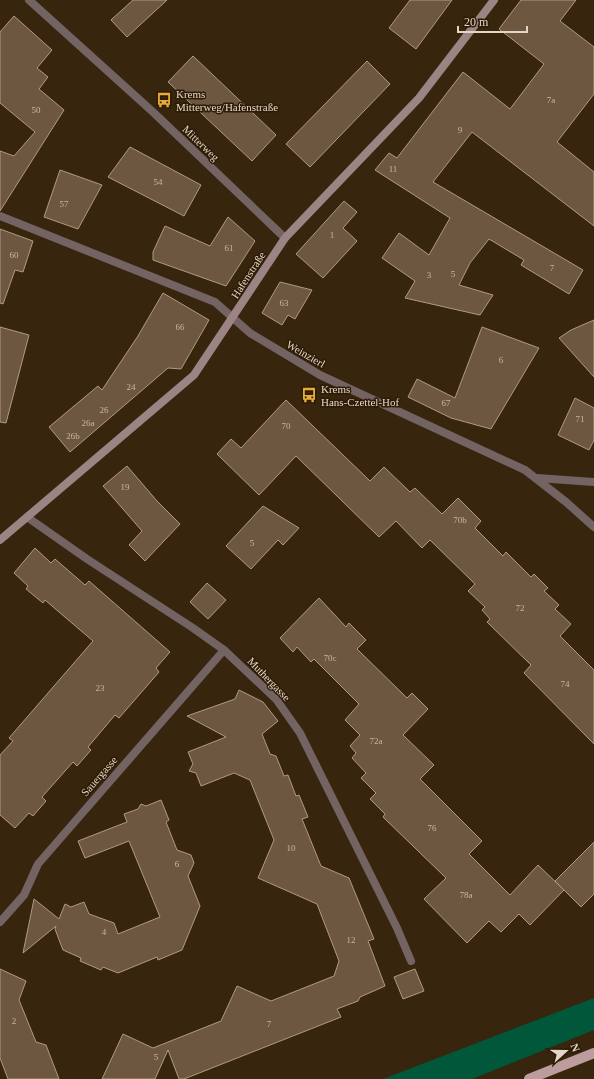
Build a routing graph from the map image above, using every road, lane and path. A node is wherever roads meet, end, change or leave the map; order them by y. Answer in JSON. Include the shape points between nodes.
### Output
{"nodes":[{"id":1,"x":29,"y":0,"type":"edge"},
{"id":2,"x":494,"y":0,"type":"edge"},
{"id":3,"x":0,"y":216,"type":"edge"},
{"id":4,"x":285,"y":238,"type":"junction"},
{"id":5,"x":233,"y":317,"type":"junction"},
{"id":6,"x":537,"y":478,"type":"junction"},
{"id":7,"x":594,"y":482,"type":"edge"},
{"id":8,"x":27,"y":518,"type":"junction"},
{"id":9,"x":594,"y":527,"type":"edge"},
{"id":10,"x":0,"y":540,"type":"edge"},
{"id":11,"x":224,"y":650,"type":"junction"},
{"id":12,"x":0,"y":922,"type":"edge"},
{"id":13,"x":411,"y":961,"type":"dead end"},
{"id":14,"x":594,"y":1052,"type":"edge"},
{"id":15,"x":529,"y":1079,"type":"edge"}],
"edges":[{"from":1,"to":4,"type":"street","name":"Mitterweg","via":[[153,112]]},
{"from":2,"to":4,"type":"street","name":"Hafenstraße","via":[[420,98]]},
{"from":3,"to":5,"type":"street","name":"Weinzierl","via":[[215,302]]},
{"from":4,"to":5,"type":"street","name":"Hafenstraße"},
{"from":5,"to":6,"type":"street","name":"Weinzierl","via":[[254,336],[320,376],[509,462]]},
{"from":5,"to":8,"type":"street","name":"Hafenstraße","via":[[194,375]]},
{"from":6,"to":7,"type":"street"},
{"from":6,"to":9,"type":"street","name":"Weinzierl"},
{"from":8,"to":10,"type":"street","name":"Hafenstraße"},
{"from":8,"to":11,"type":"street","name":"Muthergasse"},
{"from":11,"to":12,"type":"street","name":"Sauergasse","via":[[38,864],[24,895]]},
{"from":11,"to":13,"type":"street","name":"Muthergasse","via":[[276,699],[300,733]]},
{"from":14,"to":15,"type":"main road"}]}
